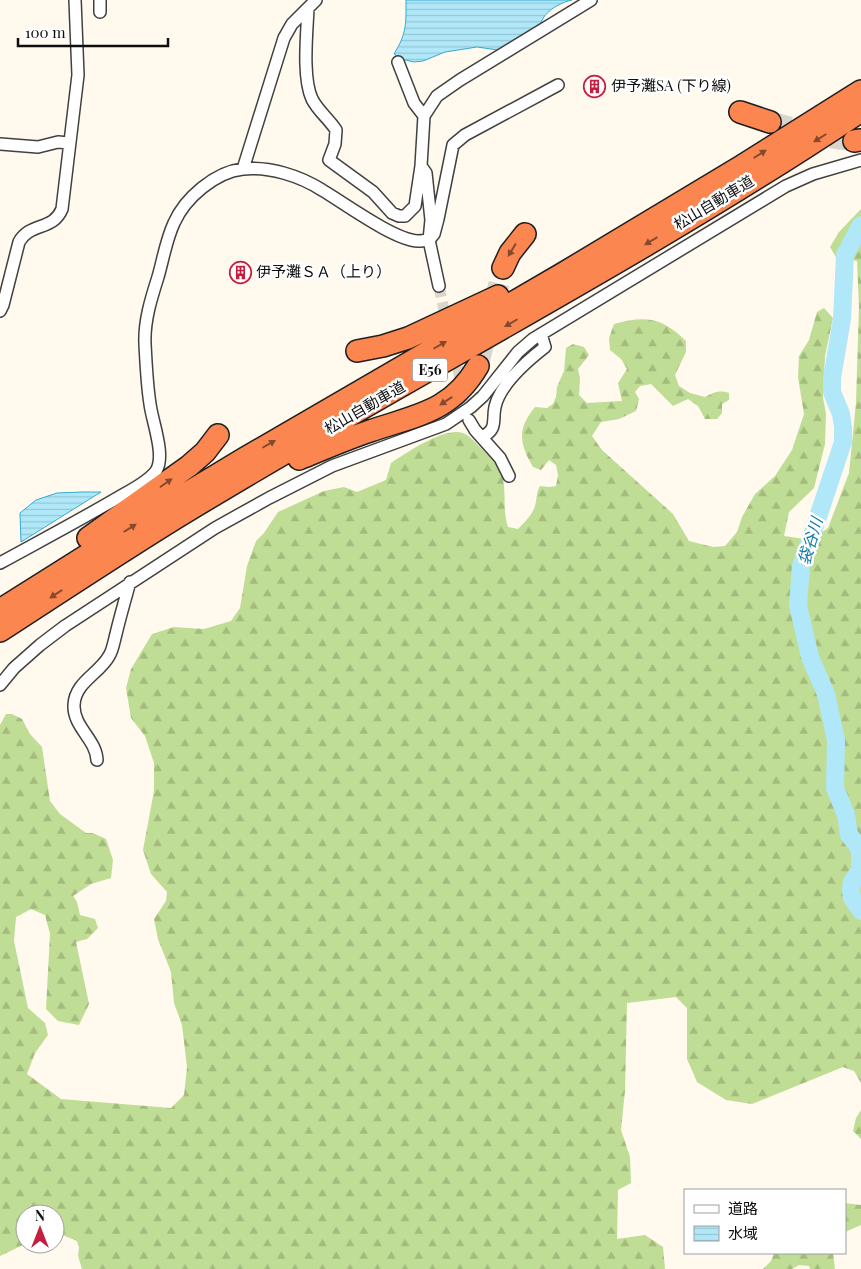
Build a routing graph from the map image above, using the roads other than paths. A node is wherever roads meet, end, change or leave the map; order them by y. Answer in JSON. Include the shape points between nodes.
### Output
{"nodes":[{"id":1,"x":75,"y":0,"type":"edge"},
{"id":2,"x":100,"y":0,"type":"edge"},
{"id":3,"x":591,"y":0,"type":"edge"},
{"id":4,"x":312,"y":4,"type":"edge"},
{"id":5,"x":100,"y":12,"type":"dead end"},
{"id":6,"x":398,"y":62,"type":"dead end"},
{"id":7,"x":558,"y":85,"type":"dead end"},
{"id":8,"x":861,"y":90,"type":"edge"},
{"id":9,"x":740,"y":112,"type":"dead end"},
{"id":10,"x":861,"y":112,"type":"edge"},
{"id":11,"x":424,"y":116,"type":"junction"},
{"id":12,"x":770,"y":122,"type":"tunnel mouth"},
{"id":13,"x":69,"y":143,"type":"junction"},
{"id":14,"x":0,"y":144,"type":"edge"},
{"id":15,"x":859,"y":147,"type":"edge"},
{"id":16,"x":421,"y":166,"type":"junction"},
{"id":17,"x":740,"y":167,"type":"junction"},
{"id":18,"x":243,"y":169,"type":"junction"},
{"id":19,"x":525,"y":234,"type":"dead end"},
{"id":20,"x":429,"y":240,"type":"junction"},
{"id":21,"x":503,"y":268,"type":"tunnel mouth"},
{"id":22,"x":439,"y":286,"type":"tunnel mouth"},
{"id":23,"x":3,"y":292,"type":"edge"},
{"id":24,"x":0,"y":311,"type":"edge"},
{"id":25,"x":541,"y":334,"type":"junction"},
{"id":26,"x":357,"y":351,"type":"dead end"},
{"id":27,"x":478,"y":366,"type":"tunnel mouth"},
{"id":28,"x":469,"y":420,"type":"tunnel mouth"},
{"id":29,"x":218,"y":435,"type":"dead end"},
{"id":30,"x":482,"y":437,"type":"junction"},
{"id":31,"x":509,"y":476,"type":"dead end"},
{"id":32,"x":0,"y":563,"type":"edge"},
{"id":33,"x":85,"y":575,"type":"junction"},
{"id":34,"x":130,"y":582,"type":"junction"},
{"id":35,"x":0,"y":604,"type":"edge"},
{"id":36,"x":0,"y":610,"type":"edge"},
{"id":37,"x":0,"y":631,"type":"edge"},
{"id":38,"x":0,"y":685,"type":"edge"},
{"id":39,"x":97,"y":760,"type":"dead end"}],
"edges":[{"from":1,"to":13,"type":"street","via":[[78,75]]},
{"from":2,"to":5,"type":"street"},
{"from":3,"to":11,"type":"street","via":[[445,90]]},
{"from":4,"to":16,"type":"street","via":[[307,54],[308,87],[313,100],[336,130],[329,160],[399,216],[405,216],[415,206]]},
{"from":4,"to":18,"type":"street","via":[[292,24],[284,38]]},
{"from":6,"to":11,"type":"street","via":[[414,103]]},
{"from":7,"to":20,"type":"street","via":[[465,135],[453,145],[438,219]]},
{"from":17,"to":8,"type":"highway","name":"松山自動車道","number":"E56","one_way":true},
{"from":9,"to":12,"type":"highway"},
{"from":10,"to":33,"type":"highway","name":"松山自動車道","number":"E56","one_way":true,"via":[[732,193],[166,524]]},
{"from":11,"to":16,"type":"street"},
{"from":13,"to":14,"type":"street","via":[[38,147]]},
{"from":13,"to":23,"type":"street","via":[[62,209],[52,222],[23,234]]},
{"from":15,"to":25,"type":"street","via":[[786,186]]},
{"from":16,"to":20,"type":"street","via":[[426,173],[430,202]]},
{"from":17,"to":26,"type":"highway","via":[[552,270],[469,311],[408,338]]},
{"from":36,"to":17,"type":"highway","name":"松山自動車道","number":"E56","one_way":true,"via":[[236,463]]},
{"from":18,"to":20,"type":"street","via":[[285,173],[322,189],[409,240]]},
{"from":18,"to":32,"type":"street","via":[[228,173],[195,194],[174,223],[165,248],[146,319],[145,342],[150,404],[159,446],[160,461],[156,470],[109,503]]},
{"from":19,"to":21,"type":"highway","one_way":true,"via":[[510,252]]},
{"from":20,"to":22,"type":"street"},
{"from":23,"to":24,"type":"street","via":[[4,305]]},
{"from":25,"to":30,"type":"street","via":[[545,348],[519,368],[508,383],[495,406],[490,433]]},
{"from":25,"to":34,"type":"street","via":[[518,352],[483,396],[446,424],[332,466],[215,528]]},
{"from":27,"to":33,"type":"highway","one_way":true,"via":[[458,393],[428,412],[371,430],[283,466]]},
{"from":28,"to":30,"type":"street"},
{"from":35,"to":29,"type":"highway","one_way":true,"via":[[189,466]]},
{"from":30,"to":31,"type":"street","via":[[500,458]]},
{"from":33,"to":37,"type":"highway","name":"松山自動車道","number":"E56","one_way":true},
{"from":34,"to":38,"type":"street","via":[[40,645]]},
{"from":34,"to":39,"type":"street","via":[[110,655],[80,688],[75,699],[78,720],[95,748]]}]}
